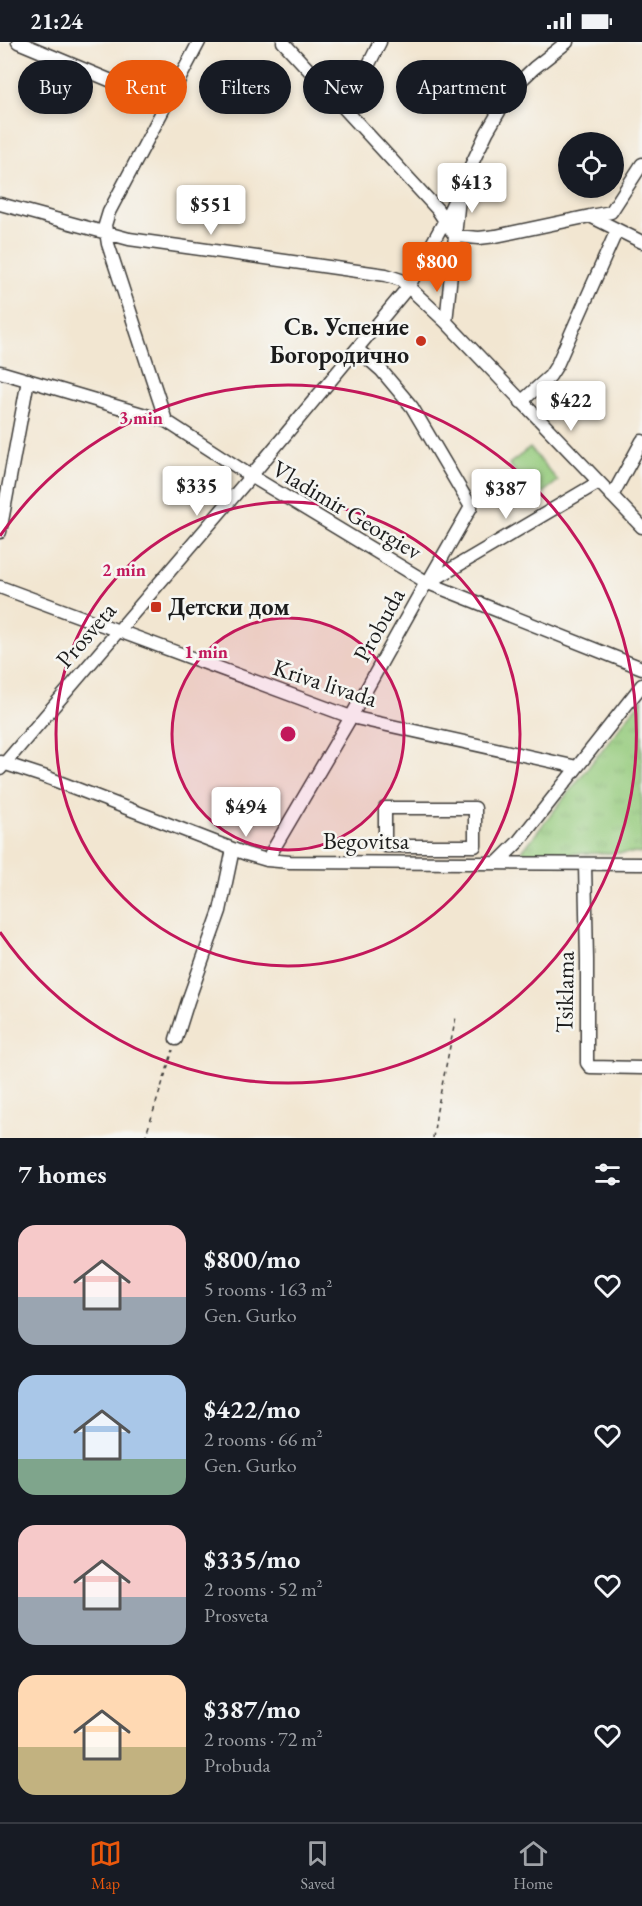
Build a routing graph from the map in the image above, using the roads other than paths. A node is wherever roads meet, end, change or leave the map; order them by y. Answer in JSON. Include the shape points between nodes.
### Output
{"nodes":[{"id":1,"x":18,"y":42,"type":"edge"},
{"id":2,"x":199,"y":42,"type":"edge"},
{"id":3,"x":283,"y":42,"type":"edge"},
{"id":4,"x":380,"y":42,"type":"edge"},
{"id":5,"x":567,"y":42,"type":"edge"},
{"id":6,"x":371,"y":60,"type":"edge"},
{"id":7,"x":303,"y":64,"type":"edge"},
{"id":8,"x":187,"y":65,"type":"edge"},
{"id":9,"x":105,"y":78,"type":"edge"},
{"id":10,"x":162,"y":114,"type":"edge"},
{"id":11,"x":350,"y":114,"type":"edge"},
{"id":12,"x":642,"y":164,"type":"edge"},
{"id":13,"x":460,"y":188,"type":"junction"},
{"id":14,"x":0,"y":204,"type":"edge"},
{"id":15,"x":611,"y":212,"type":"junction"},
{"id":16,"x":590,"y":216,"type":"junction"},
{"id":17,"x":445,"y":220,"type":"junction"},
{"id":18,"x":606,"y":224,"type":"junction"},
{"id":19,"x":617,"y":230,"type":"junction"},
{"id":20,"x":105,"y":234,"type":"junction"},
{"id":21,"x":455,"y":236,"type":"junction"},
{"id":22,"x":642,"y":242,"type":"edge"},
{"id":23,"x":408,"y":286,"type":"junction"},
{"id":24,"x":446,"y":322,"type":"junction"},
{"id":25,"x":357,"y":349,"type":"junction"},
{"id":26,"x":0,"y":372,"type":"edge"},
{"id":27,"x":28,"y":380,"type":"junction"},
{"id":28,"x":521,"y":402,"type":"junction"},
{"id":29,"x":166,"y":421,"type":"junction"},
{"id":30,"x":642,"y":441,"type":"edge"},
{"id":31,"x":251,"y":476,"type":"junction"},
{"id":32,"x":599,"y":482,"type":"junction"},
{"id":33,"x":612,"y":496,"type":"junction"},
{"id":34,"x":642,"y":527,"type":"edge"},
{"id":35,"x":0,"y":532,"type":"edge"},
{"id":36,"x":428,"y":583,"type":"junction"},
{"id":37,"x":0,"y":587,"type":"edge"},
{"id":38,"x":117,"y":631,"type":"junction"},
{"id":39,"x":642,"y":668,"type":"edge"},
{"id":40,"x":642,"y":685,"type":"edge"},
{"id":41,"x":351,"y":717,"type":"junction"},
{"id":42,"x":2,"y":765,"type":"edge"},
{"id":43,"x":577,"y":767,"type":"junction"},
{"id":44,"x":403,"y":846,"type":"junction"},
{"id":45,"x":233,"y":849,"type":"junction"},
{"id":46,"x":267,"y":860,"type":"junction"},
{"id":47,"x":404,"y":862,"type":"junction"},
{"id":48,"x":497,"y":863,"type":"junction"},
{"id":49,"x":585,"y":864,"type":"junction"},
{"id":50,"x":642,"y":864,"type":"edge"},
{"id":51,"x":176,"y":1039,"type":"road end"},
{"id":52,"x":642,"y":1068,"type":"edge"}],
"edges":[{"from":1,"to":9,"type":"street"},
{"from":2,"to":8,"type":"street"},
{"from":3,"to":7,"type":"street"},
{"from":4,"to":6,"type":"street"},
{"from":5,"to":13,"type":"street","name":"Prosveta","via":[[513,88]]},
{"from":10,"to":20,"type":"street","via":[[108,212]]},
{"from":11,"to":17,"type":"street"},
{"from":12,"to":15,"type":"street"},
{"from":13,"to":17,"type":"street","name":"Prosveta"},
{"from":13,"to":21,"type":"street"},
{"from":14,"to":20,"type":"street"},
{"from":15,"to":16,"type":"street"},
{"from":15,"to":18,"type":"street"},
{"from":16,"to":18,"type":"street"},
{"from":16,"to":21,"type":"street","via":[[496,236]]},
{"from":17,"to":21,"type":"street"},
{"from":17,"to":23,"type":"street","name":"Prosveta"},
{"from":18,"to":19,"type":"street"},
{"from":19,"to":22,"type":"street"},
{"from":19,"to":28,"type":"street","via":[[557,365]]},
{"from":20,"to":23,"type":"street","via":[[386,275]]},
{"from":20,"to":29,"type":"street"},
{"from":21,"to":24,"type":"street"},
{"from":23,"to":24,"type":"street"},
{"from":23,"to":25,"type":"street","name":"Prosveta"},
{"from":24,"to":28,"type":"street"},
{"from":25,"to":31,"type":"street","name":"Prosveta"},
{"from":25,"to":36,"type":"street","via":[[381,370],[412,408],[471,507]]},
{"from":26,"to":27,"type":"street","name":"Vladimir Georgiev"},
{"from":27,"to":29,"type":"street","name":"Vladimir Georgiev"},
{"from":27,"to":35,"type":"street"},
{"from":28,"to":32,"type":"street"},
{"from":29,"to":31,"type":"street","name":"Vladimir Georgiev"},
{"from":30,"to":33,"type":"street"},
{"from":31,"to":36,"type":"street","name":"Vladimir Georgiev"},
{"from":31,"to":38,"type":"street","name":"Prosveta"},
{"from":32,"to":33,"type":"street"},
{"from":32,"to":36,"type":"street","name":"Probuda"},
{"from":33,"to":34,"type":"street"},
{"from":36,"to":39,"type":"street","name":"Vladimir Georgiev"},
{"from":36,"to":41,"type":"street","name":"Probuda"},
{"from":37,"to":38,"type":"street","name":"Kriva livada"},
{"from":38,"to":41,"type":"street","name":"Kriva livada"},
{"from":38,"to":42,"type":"street","name":"Prosveta"},
{"from":40,"to":43,"type":"street"},
{"from":41,"to":43,"type":"street","name":"Kriva livada"},
{"from":41,"to":46,"type":"street","name":"Probuda"},
{"from":42,"to":45,"type":"street","name":"Begovitsa","via":[[46,777]]},
{"from":43,"to":48,"type":"street"},
{"from":44,"to":44,"type":"street","via":[[475,846],[475,808],[385,808],[385,846]]},
{"from":44,"to":47,"type":"street"},
{"from":45,"to":46,"type":"street","name":"Begovitsa"},
{"from":45,"to":51,"type":"street","via":[[220,911]]},
{"from":46,"to":47,"type":"street","name":"Begovitsa"},
{"from":47,"to":48,"type":"street","name":"Begovitsa"},
{"from":48,"to":49,"type":"street","name":"Begovitsa"},
{"from":49,"to":50,"type":"street","name":"Begovitsa"},
{"from":49,"to":52,"type":"street","name":"Tsiklama","via":[[587,1063],[590,1067]]}]}
